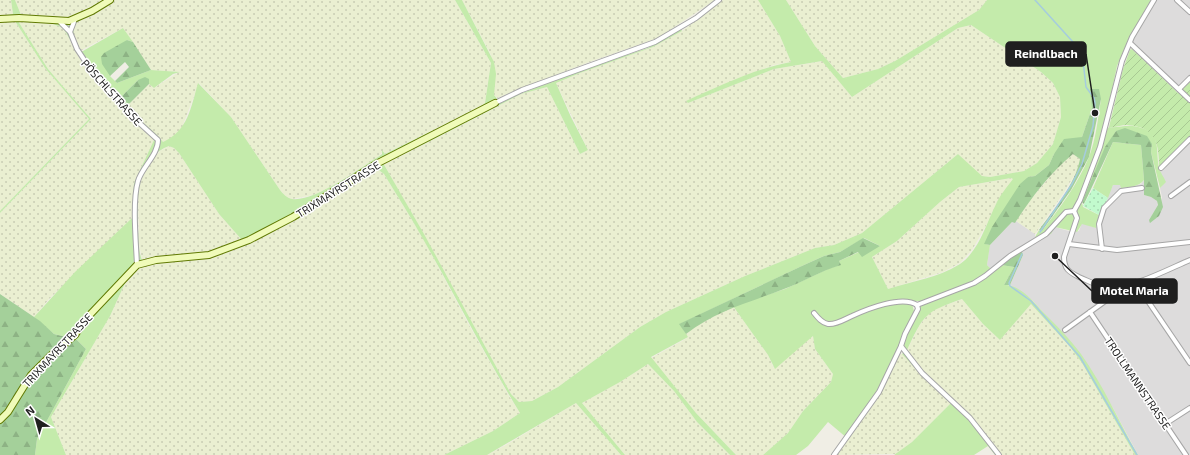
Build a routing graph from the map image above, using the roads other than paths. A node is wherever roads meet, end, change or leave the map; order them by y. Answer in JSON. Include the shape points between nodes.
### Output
{"nodes":[{"id":1,"x":110,"y":0,"type":"edge"},
{"id":2,"x":719,"y":0,"type":"edge"},
{"id":3,"x":1154,"y":0,"type":"edge"},
{"id":4,"x":1177,"y":0,"type":"edge"},
{"id":5,"x":1190,"y":12,"type":"edge"},
{"id":6,"x":0,"y":19,"type":"edge"},
{"id":7,"x":75,"y":19,"type":"junction"},
{"id":8,"x":59,"y":22,"type":"junction"},
{"id":9,"x":70,"y":32,"type":"junction"},
{"id":10,"x":1130,"y":43,"type":"junction"},
{"id":11,"x":1190,"y":78,"type":"edge"},
{"id":12,"x":1179,"y":90,"type":"junction"},
{"id":13,"x":1190,"y":100,"type":"edge"},
{"id":14,"x":495,"y":103,"type":"joint"},
{"id":15,"x":1190,"y":139,"type":"edge"},
{"id":16,"x":1161,"y":168,"type":"dead end"},
{"id":17,"x":1190,"y":182,"type":"edge"},
{"id":18,"x":1142,"y":188,"type":"dead end"},
{"id":19,"x":1172,"y":196,"type":"dead end"},
{"id":20,"x":1074,"y":211,"type":"junction"},
{"id":21,"x":1190,"y":242,"type":"edge"},
{"id":22,"x":1069,"y":244,"type":"junction"},
{"id":23,"x":1102,"y":249,"type":"junction"},
{"id":24,"x":1190,"y":260,"type":"edge"},
{"id":25,"x":137,"y":265,"type":"junction"},
{"id":26,"x":1135,"y":282,"type":"junction"},
{"id":27,"x":1121,"y":287,"type":"junction"},
{"id":28,"x":917,"y":305,"type":"junction"},
{"id":29,"x":1090,"y":312,"type":"junction"},
{"id":30,"x":814,"y":313,"type":"dead end"},
{"id":31,"x":1065,"y":330,"type":"dead end"},
{"id":32,"x":901,"y":346,"type":"junction"},
{"id":33,"x":1190,"y":363,"type":"edge"},
{"id":34,"x":1190,"y":408,"type":"edge"},
{"id":35,"x":0,"y":420,"type":"edge"},
{"id":36,"x":1165,"y":424,"type":"junction"},
{"id":37,"x":834,"y":455,"type":"edge"},
{"id":38,"x":998,"y":455,"type":"edge"},
{"id":39,"x":1186,"y":455,"type":"edge"}],
"edges":[{"from":1,"to":7,"type":"street"},
{"from":2,"to":14,"type":"street","name":"TRIXMAYRSTRASSE","via":[[696,18],[656,42],[522,90]]},
{"from":3,"to":10,"type":"street"},
{"from":4,"to":5,"type":"street"},
{"from":6,"to":8,"type":"street"},
{"from":7,"to":8,"type":"street"},
{"from":7,"to":9,"type":"street"},
{"from":8,"to":9,"type":"street","name":"PÖSCHLSTRASSE"},
{"from":9,"to":25,"type":"street","name":"PÖSCHLSTRASSE","via":[[90,70],[158,140],[156,150],[141,173],[136,190]]},
{"from":10,"to":12,"type":"street"},
{"from":10,"to":20,"type":"street","via":[[1122,61],[1100,147]]},
{"from":11,"to":12,"type":"street"},
{"from":12,"to":13,"type":"street"},
{"from":14,"to":25,"type":"street","name":"TRIXMAYRSTRASSE","via":[[378,163],[293,218],[249,240],[209,255],[156,260]]},
{"from":15,"to":16,"type":"street"},
{"from":17,"to":19,"type":"street"},
{"from":18,"to":23,"type":"street","via":[[1122,191],[1104,208],[1099,224]]},
{"from":20,"to":22,"type":"street","via":[[1077,218]]},
{"from":20,"to":28,"type":"street","via":[[1066,212],[1046,234],[1010,256],[979,280]]},
{"from":21,"to":23,"type":"street","via":[[1116,250]]},
{"from":22,"to":23,"type":"street"},
{"from":22,"to":27,"type":"street","via":[[1064,263],[1070,272],[1104,288]]},
{"from":24,"to":26,"type":"street"},
{"from":25,"to":35,"type":"street","name":"TRIXMAYRSTRASSE","via":[[84,321],[75,335],[34,372]]},
{"from":26,"to":27,"type":"street"},
{"from":26,"to":33,"type":"street"},
{"from":27,"to":29,"type":"street"},
{"from":28,"to":30,"type":"street","via":[[913,302],[899,302],[879,306],[830,324],[819,319]]},
{"from":28,"to":32,"type":"street","via":[[918,309]]},
{"from":29,"to":31,"type":"street"},
{"from":29,"to":36,"type":"street","name":"TROLLMANNSTRASSE"},
{"from":32,"to":37,"type":"street","via":[[879,392]]},
{"from":32,"to":38,"type":"street","via":[[922,373],[970,418]]},
{"from":34,"to":36,"type":"street"},
{"from":36,"to":39,"type":"street","name":"TROLLMANNSTRASSE"}]}
